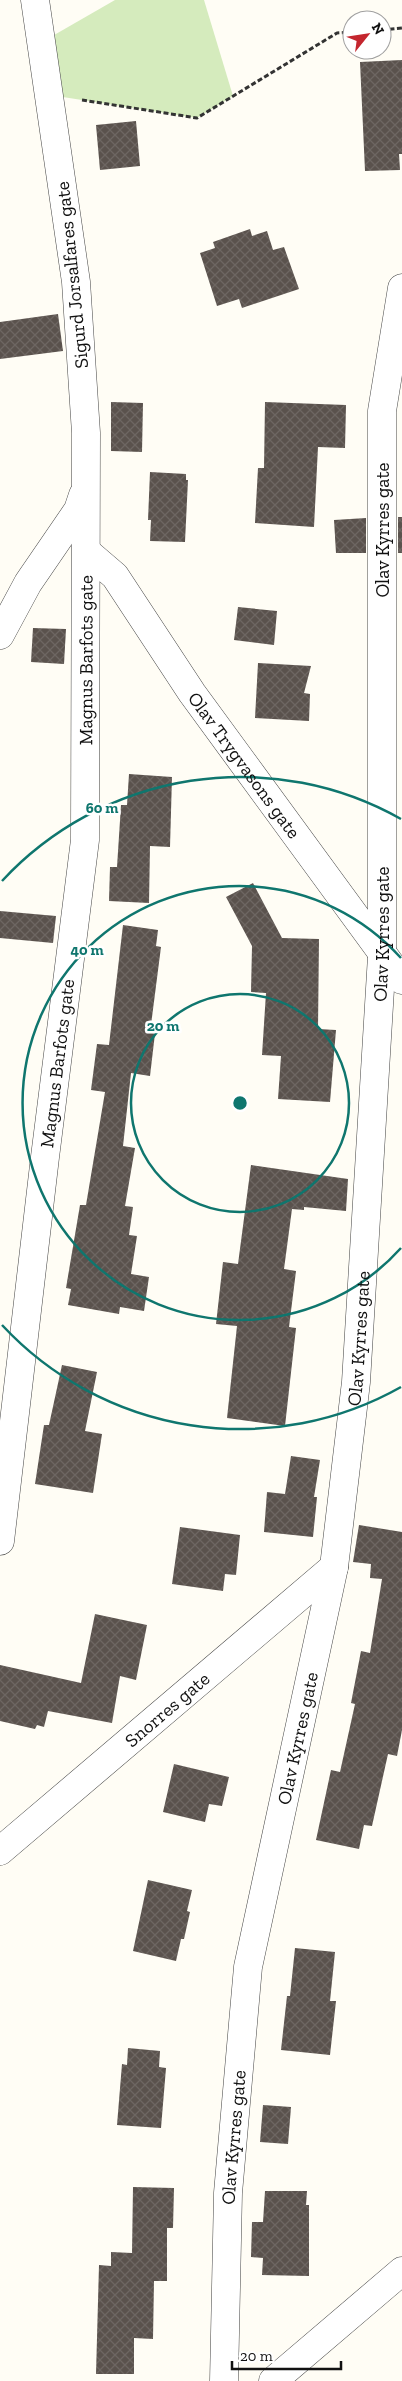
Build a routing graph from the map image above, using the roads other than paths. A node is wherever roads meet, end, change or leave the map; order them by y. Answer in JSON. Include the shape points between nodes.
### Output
{"nodes":[{"id":1,"x":34,"y":0,"type":"edge"},
{"id":2,"x":402,"y":288,"type":"edge"},
{"id":3,"x":85,"y":490,"type":"junction"},
{"id":4,"x":87,"y":552,"type":"junction"},
{"id":5,"x":0,"y":635,"type":"edge"},
{"id":6,"x":382,"y":956,"type":"junction"},
{"id":7,"x":402,"y":980,"type":"edge"},
{"id":8,"x":0,"y":1542,"type":"edge"},
{"id":9,"x":334,"y":1567,"type":"junction"},
{"id":10,"x":0,"y":1851,"type":"edge"},
{"id":11,"x":402,"y":2271,"type":"edge"},
{"id":12,"x":224,"y":2381,"type":"edge"},
{"id":13,"x":273,"y":2381,"type":"edge"}],
"edges":[{"from":1,"to":3,"type":"street","name":"Sigurd Jorsalfares gate","via":[[76,282],[86,433]]},
{"from":2,"to":6,"type":"street","name":"Olav Kyrres gate","via":[[382,411]]},
{"from":3,"to":4,"type":"street","name":"Sigurd Jorsalfares gate"},
{"from":3,"to":5,"type":"street","via":[[78,510],[28,583]]},
{"from":4,"to":6,"type":"street","name":"Olav Trygvasons gate","via":[[115,576],[192,693]]},
{"from":4,"to":8,"type":"street","name":"Magnus Barfots gate","via":[[85,840]]},
{"from":6,"to":7,"type":"street","name":"Olav Trygvasons gate"},
{"from":6,"to":9,"type":"street","name":"Olav Kyrres gate","via":[[356,1382]]},
{"from":9,"to":10,"type":"street","name":"Snorres gate"},
{"from":9,"to":12,"type":"street","name":"Olav Kyrres gate","via":[[248,1967],[228,2193]]},
{"from":11,"to":13,"type":"street"}]}
